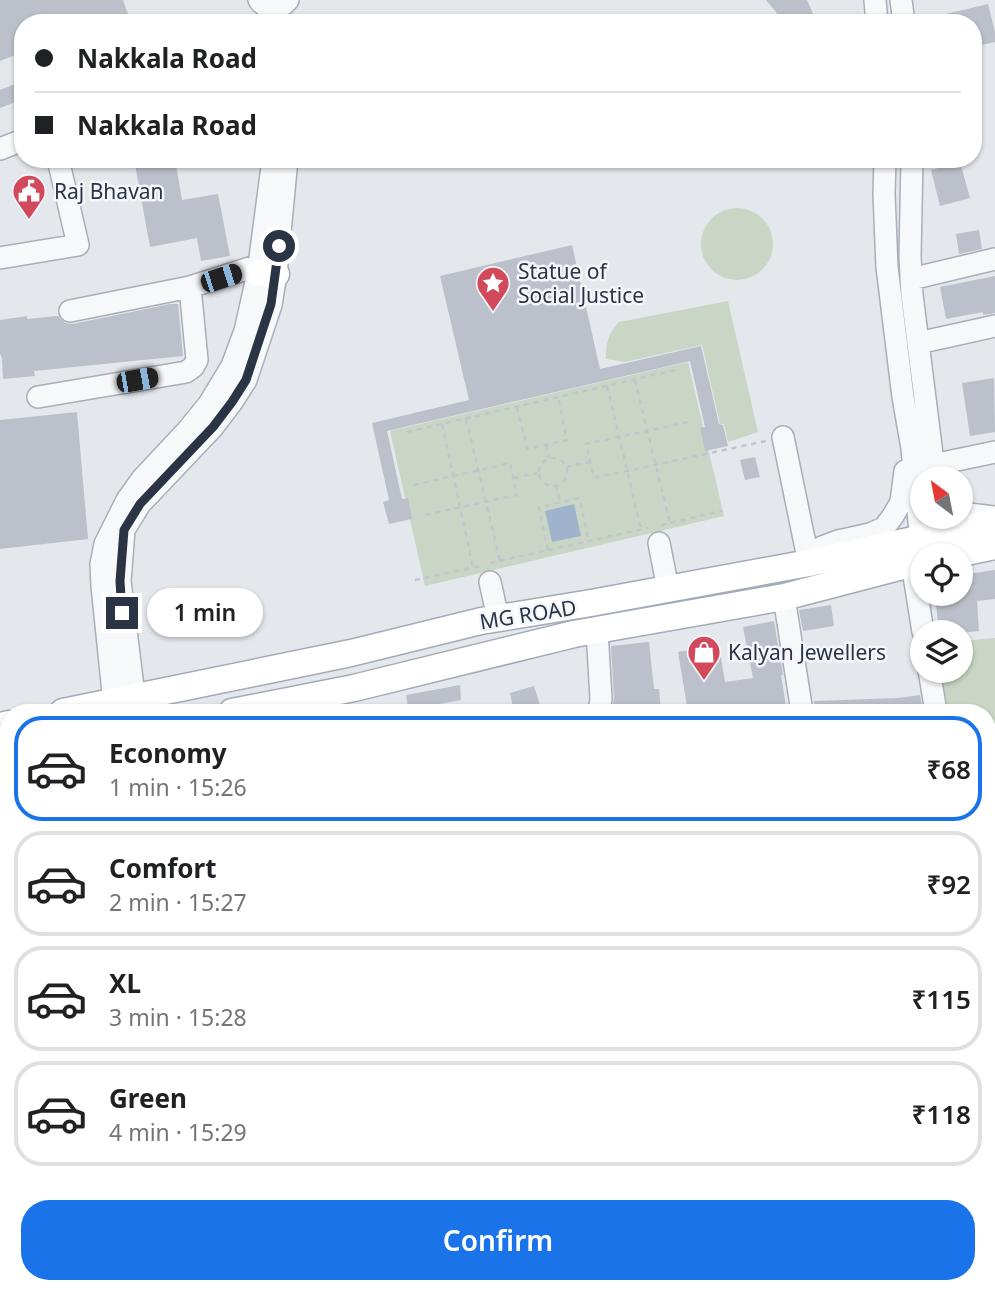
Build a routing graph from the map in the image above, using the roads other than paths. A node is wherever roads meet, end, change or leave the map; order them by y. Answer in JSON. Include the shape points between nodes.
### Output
{"nodes":[{"id":1,"x":60,"y":168,"type":"edge"},
{"id":2,"x":272,"y":168,"type":"edge"},
{"id":3,"x":285,"y":168,"type":"edge"},
{"id":4,"x":884,"y":168,"type":"edge"},
{"id":5,"x":912,"y":168,"type":"edge"},
{"id":6,"x":0,"y":258,"type":"edge"},
{"id":7,"x":995,"y":259,"type":"edge"},
{"id":8,"x":265,"y":271,"type":"junction"},
{"id":9,"x":911,"y":279,"type":"junction"},
{"id":10,"x":190,"y":287,"type":"junction"},
{"id":11,"x":69,"y":311,"type":"dead end"},
{"id":12,"x":995,"y":326,"type":"edge"},
{"id":13,"x":918,"y":342,"type":"junction"},
{"id":14,"x":38,"y":397,"type":"dead end"},
{"id":15,"x":783,"y":437,"type":"road end"},
{"id":16,"x":912,"y":448,"type":"junction"},
{"id":17,"x":995,"y":452,"type":"edge"},
{"id":18,"x":934,"y":466,"type":"edge"},
{"id":19,"x":955,"y":466,"type":"edge"},
{"id":20,"x":973,"y":515,"type":"edge"},
{"id":21,"x":995,"y":520,"type":"edge"},
{"id":22,"x":659,"y":543,"type":"dead end"},
{"id":23,"x":931,"y":543,"type":"edge"},
{"id":24,"x":941,"y":543,"type":"edge"},
{"id":25,"x":973,"y":546,"type":"edge"},
{"id":26,"x":995,"y":546,"type":"edge"},
{"id":27,"x":910,"y":550,"type":"edge"},
{"id":28,"x":910,"y":554,"type":"edge"},
{"id":29,"x":809,"y":563,"type":"junction"},
{"id":30,"x":490,"y":582,"type":"dead end"},
{"id":31,"x":668,"y":589,"type":"junction"},
{"id":32,"x":784,"y":597,"type":"junction"},
{"id":33,"x":498,"y":618,"type":"junction"},
{"id":34,"x":597,"y":630,"type":"junction"},
{"id":35,"x":931,"y":683,"type":"edge"},
{"id":36,"x":124,"y":704,"type":"edge"},
{"id":37,"x":133,"y":704,"type":"edge"},
{"id":38,"x":273,"y":704,"type":"edge"},
{"id":39,"x":600,"y":704,"type":"edge"},
{"id":40,"x":801,"y":704,"type":"edge"},
{"id":41,"x":935,"y":704,"type":"edge"}],
"edges":[{"from":1,"to":6,"type":"street","via":[[79,245]]},
{"from":2,"to":8,"type":"street"},
{"from":3,"to":8,"type":"street"},
{"from":4,"to":16,"type":"street","via":[[887,267]]},
{"from":5,"to":9,"type":"street"},
{"from":7,"to":9,"type":"street"},
{"from":8,"to":10,"type":"street"},
{"from":8,"to":36,"type":"street","via":[[232,366],[209,404],[127,500],[105,544],[102,586]]},
{"from":9,"to":13,"type":"street"},
{"from":10,"to":11,"type":"street"},
{"from":10,"to":14,"type":"street","via":[[197,360],[193,367],[186,372]]},
{"from":12,"to":13,"type":"street"},
{"from":13,"to":18,"type":"street"},
{"from":15,"to":29,"type":"street"},
{"from":16,"to":23,"type":"street"},
{"from":16,"to":29,"type":"street","via":[[901,502],[884,528],[822,547]]},
{"from":17,"to":19,"type":"street"},
{"from":20,"to":21,"type":"street"},
{"from":21,"to":24,"type":"main road","name":"MG ROAD"},
{"from":22,"to":31,"type":"street"},
{"from":25,"to":26,"type":"main road","name":"MG ROAD"},
{"from":27,"to":29,"type":"main road","name":"MG ROAD"},
{"from":28,"to":32,"type":"main road","name":"MG ROAD"},
{"from":29,"to":31,"type":"main road","name":"MG ROAD"},
{"from":30,"to":33,"type":"street"},
{"from":31,"to":33,"type":"main road","name":"MG ROAD"},
{"from":32,"to":34,"type":"main road","name":"MG ROAD"},
{"from":32,"to":40,"type":"street"},
{"from":33,"to":37,"type":"main road","name":"MG ROAD"},
{"from":34,"to":38,"type":"main road","name":"MG ROAD"},
{"from":34,"to":39,"type":"street"},
{"from":35,"to":41,"type":"street"}]}
